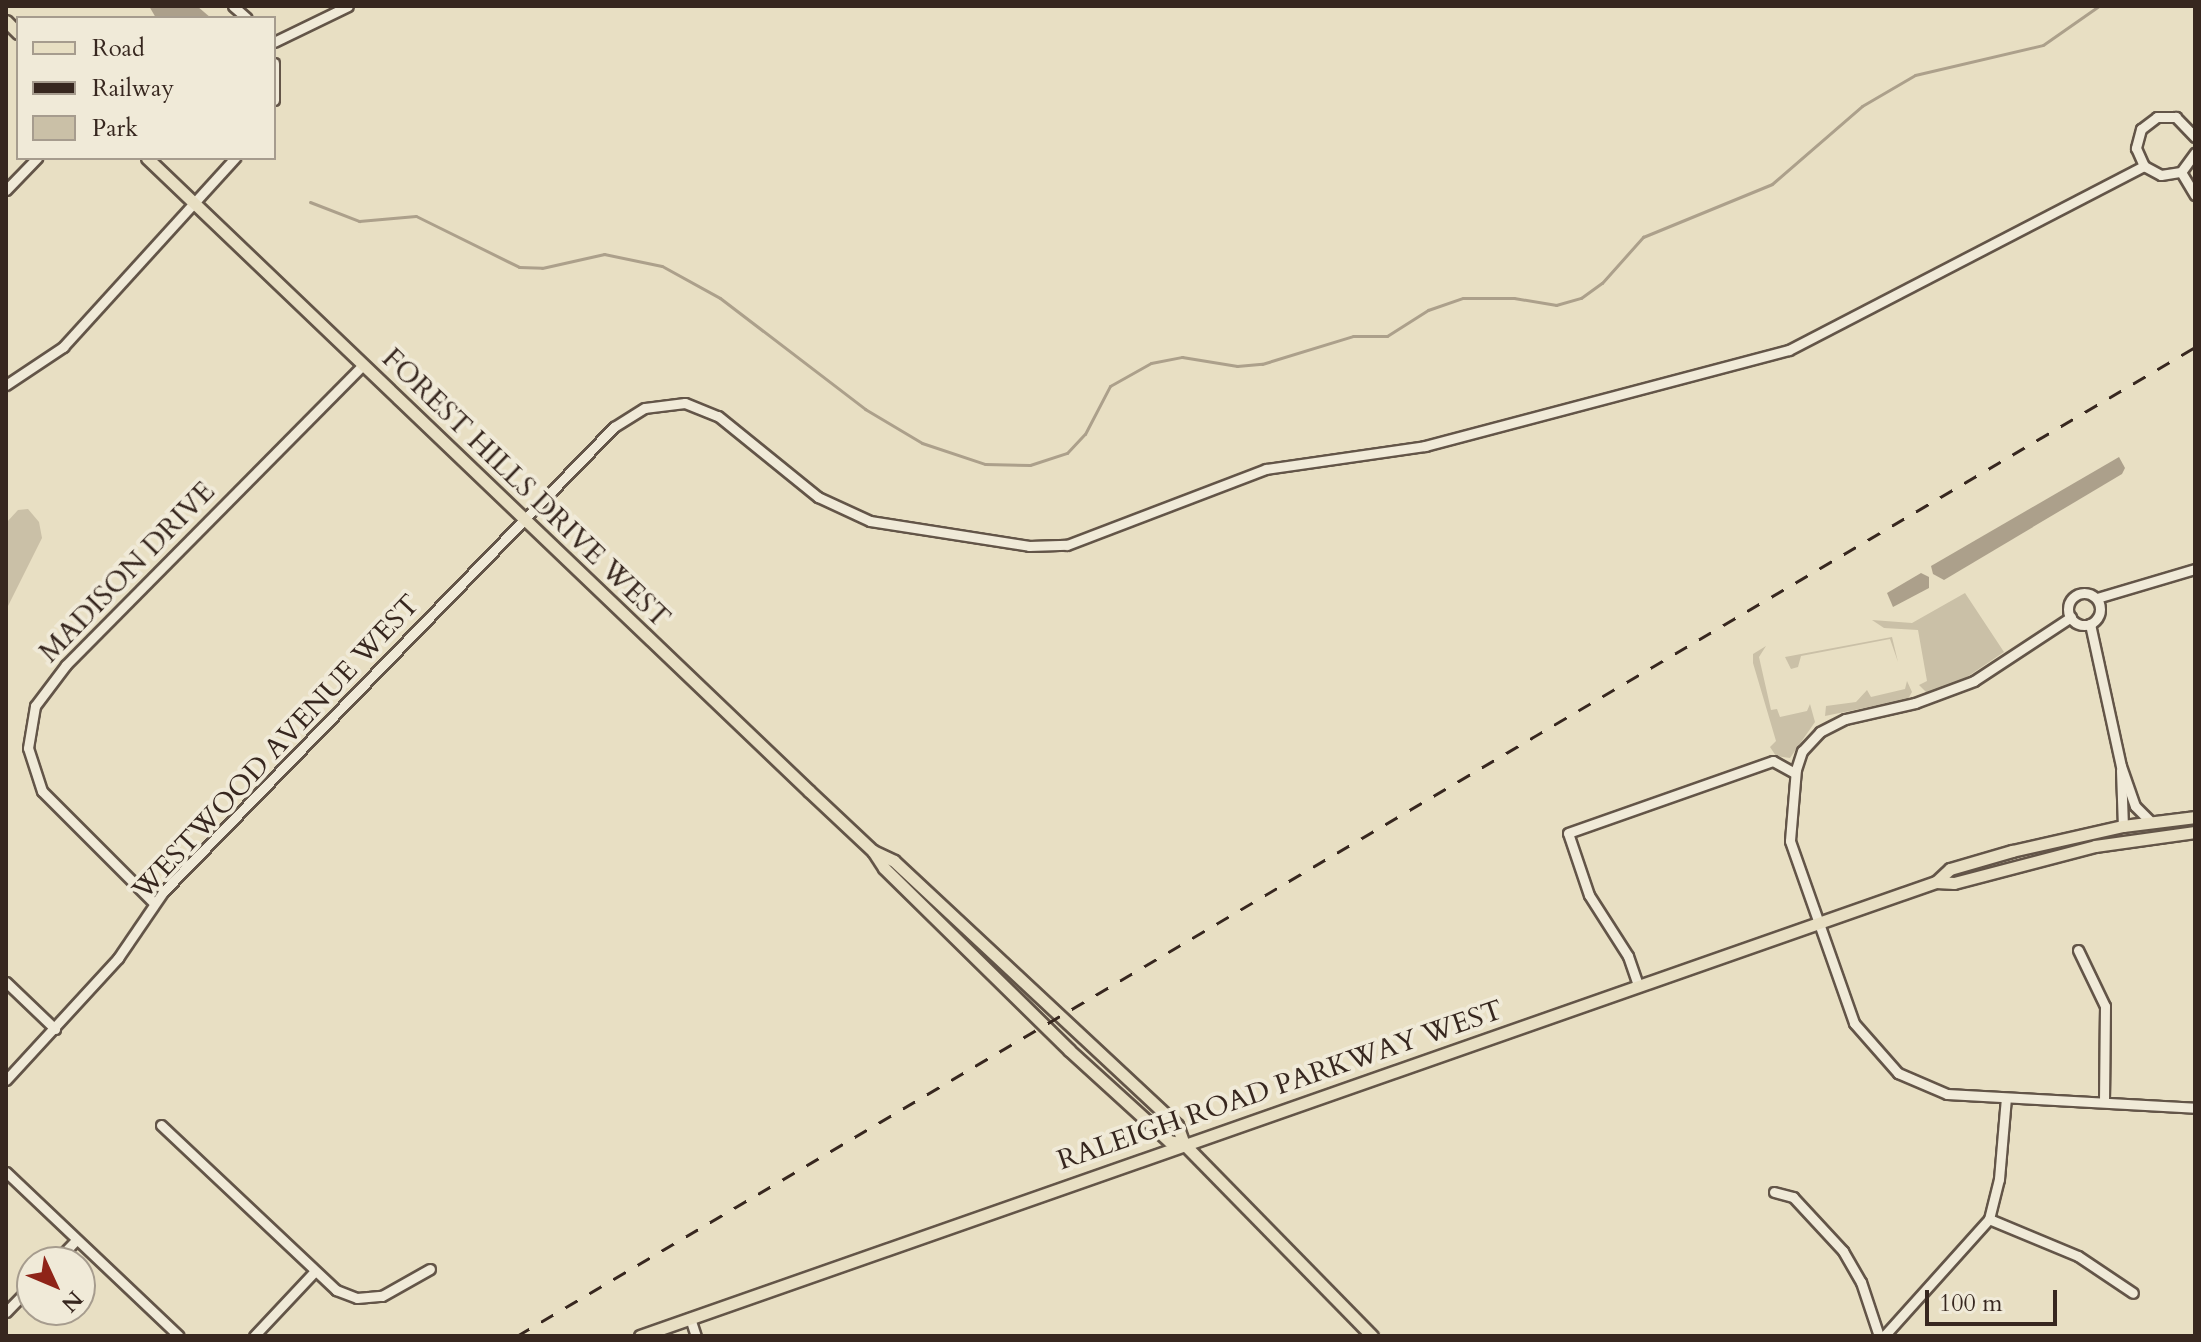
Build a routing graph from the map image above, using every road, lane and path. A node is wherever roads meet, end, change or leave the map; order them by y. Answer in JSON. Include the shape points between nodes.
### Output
{"nodes":[{"id":1,"x":348,"y":6,"type":"edge"},
{"id":2,"x":276,"y":41,"type":"edge"},
{"id":3,"x":2194,"y":131,"type":"edge"},
{"id":4,"x":2195,"y":153,"type":"edge"},
{"id":5,"x":35,"y":160,"type":"edge"},
{"id":6,"x":149,"y":160,"type":"edge"},
{"id":7,"x":233,"y":160,"type":"edge"},
{"id":8,"x":2144,"y":166,"type":"junction"},
{"id":9,"x":2181,"y":172,"type":"junction"},
{"id":10,"x":6,"y":190,"type":"edge"},
{"id":11,"x":2195,"y":195,"type":"edge"},
{"id":12,"x":193,"y":203,"type":"junction"},
{"id":13,"x":363,"y":365,"type":"junction"},
{"id":14,"x":6,"y":385,"type":"edge"},
{"id":15,"x":523,"y":521,"type":"junction"},
{"id":16,"x":2195,"y":569,"type":"edge"},
{"id":17,"x":2097,"y":598,"type":"junction"},
{"id":18,"x":2071,"y":617,"type":"junction"},
{"id":19,"x":2090,"y":624,"type":"junction"},
{"id":20,"x":2121,"y":766,"type":"junction"},
{"id":21,"x":1795,"y":773,"type":"junction"},
{"id":22,"x":2195,"y":817,"type":"edge"},
{"id":23,"x":2151,"y":822,"type":"junction"},
{"id":24,"x":2123,"y":826,"type":"junction"},
{"id":25,"x":2195,"y":832,"type":"edge"},
{"id":26,"x":873,"y":851,"type":"junction"},
{"id":27,"x":1936,"y":882,"type":"junction"},
{"id":28,"x":154,"y":903,"type":"junction"},
{"id":29,"x":1819,"y":922,"type":"junction"},
{"id":30,"x":2078,"y":950,"type":"dead end"},
{"id":31,"x":6,"y":982,"type":"edge"},
{"id":32,"x":1638,"y":985,"type":"junction"},
{"id":33,"x":55,"y":1029,"type":"junction"},
{"id":34,"x":6,"y":1080,"type":"edge"},
{"id":35,"x":2006,"y":1098,"type":"junction"},
{"id":36,"x":2104,"y":1102,"type":"junction"},
{"id":37,"x":2195,"y":1108,"type":"edge"},
{"id":38,"x":161,"y":1125,"type":"dead end"},
{"id":39,"x":1184,"y":1144,"type":"junction"},
{"id":40,"x":6,"y":1172,"type":"edge"},
{"id":41,"x":1774,"y":1192,"type":"dead end"},
{"id":42,"x":1989,"y":1219,"type":"junction"},
{"id":43,"x":76,"y":1240,"type":"junction"},
{"id":44,"x":70,"y":1246,"type":"edge"},
{"id":45,"x":430,"y":1269,"type":"dead end"},
{"id":46,"x":315,"y":1271,"type":"junction"},
{"id":47,"x":2133,"y":1293,"type":"dead end"},
{"id":48,"x":690,"y":1318,"type":"junction"},
{"id":49,"x":179,"y":1336,"type":"edge"},
{"id":50,"x":254,"y":1336,"type":"edge"},
{"id":51,"x":640,"y":1336,"type":"edge"},
{"id":52,"x":696,"y":1336,"type":"edge"},
{"id":53,"x":1372,"y":1336,"type":"edge"},
{"id":54,"x":1882,"y":1336,"type":"edge"}],
"edges":[{"from":1,"to":2,"type":"street"},
{"from":3,"to":8,"type":"street","via":[[2167,115],[2148,121],[2136,148]]},
{"from":4,"to":9,"type":"street"},
{"from":5,"to":10,"type":"street"},
{"from":6,"to":12,"type":"main road","name":"FOREST HILLS DRIVE WEST"},
{"from":7,"to":12,"type":"street"},
{"from":8,"to":9,"type":"street","via":[[2161,175]]},
{"from":8,"to":15,"type":"street","name":"WESTWOOD AVENUE WEST","via":[[1860,318],[1789,350],[1425,446],[1266,469],[1080,542],[1029,546],[854,515],[792,479],[718,416],[672,402],[624,419]]},
{"from":9,"to":11,"type":"street"},
{"from":12,"to":13,"type":"main road","name":"FOREST HILLS DRIVE WEST"},
{"from":12,"to":14,"type":"street","via":[[63,347]]},
{"from":13,"to":15,"type":"main road","name":"FOREST HILLS DRIVE WEST"},
{"from":13,"to":28,"type":"street","name":"MADISON DRIVE","via":[[66,665],[35,706],[28,748],[43,793]]},
{"from":15,"to":26,"type":"main road","name":"FOREST HILLS DRIVE WEST"},
{"from":15,"to":28,"type":"street","name":"WESTWOOD AVENUE WEST"},
{"from":16,"to":17,"type":"street"},
{"from":17,"to":18,"type":"street","via":[[2075,595],[2068,608]]},
{"from":17,"to":19,"type":"street","via":[[2100,613]]},
{"from":18,"to":19,"type":"street"},
{"from":18,"to":21,"type":"street","via":[[1955,689],[1833,723],[1811,740]]},
{"from":19,"to":20,"type":"street"},
{"from":20,"to":23,"type":"street","via":[[2135,806]]},
{"from":20,"to":24,"type":"street"},
{"from":21,"to":29,"type":"street","via":[[1790,841]]},
{"from":21,"to":32,"type":"street","via":[[1773,761],[1568,833],[1589,895],[1628,956]]},
{"from":22,"to":23,"type":"main road","name":"RALEIGH ROAD PARKWAY WEST"},
{"from":23,"to":24,"type":"main road","name":"RALEIGH ROAD PARKWAY WEST"},
{"from":24,"to":27,"type":"main road","name":"RALEIGH ROAD PARKWAY WEST","via":[[1971,862],[1950,869]]},
{"from":25,"to":27,"type":"main road","name":"RALEIGH ROAD PARKWAY WEST","via":[[2095,846],[1954,883]]},
{"from":26,"to":39,"type":"main road","name":"FOREST HILLS DRIVE WEST","via":[[884,868],[1061,1043],[1169,1141]]},
{"from":26,"to":39,"type":"main road","name":"FOREST HILLS DRIVE WEST","via":[[894,861],[1091,1043],[1177,1125]]},
{"from":27,"to":29,"type":"main road","name":"RALEIGH ROAD PARKWAY WEST"},
{"from":28,"to":33,"type":"street","name":"WESTWOOD AVENUE WEST","via":[[118,958]]},
{"from":29,"to":32,"type":"main road","name":"RALEIGH ROAD PARKWAY WEST"},
{"from":29,"to":35,"type":"street","via":[[1854,1023],[1878,1055],[1898,1073],[1934,1090]]},
{"from":30,"to":36,"type":"street","via":[[2105,1006]]},
{"from":31,"to":33,"type":"street"},
{"from":32,"to":39,"type":"main road","name":"RALEIGH ROAD PARKWAY WEST"},
{"from":33,"to":34,"type":"street","name":"WESTWOOD AVENUE WEST"},
{"from":35,"to":36,"type":"street"},
{"from":35,"to":42,"type":"street","via":[[1999,1179]]},
{"from":36,"to":37,"type":"street"},
{"from":38,"to":46,"type":"street"},
{"from":39,"to":48,"type":"main road","name":"RALEIGH ROAD PARKWAY WEST"},
{"from":39,"to":53,"type":"main road"},
{"from":40,"to":43,"type":"street"},
{"from":41,"to":54,"type":"street","via":[[1793,1197],[1843,1251]]},
{"from":42,"to":47,"type":"street","via":[[2078,1256]]},
{"from":42,"to":54,"type":"street"},
{"from":43,"to":44,"type":"street"},
{"from":43,"to":49,"type":"street"},
{"from":45,"to":46,"type":"street","via":[[389,1293],[367,1299],[336,1290]]},
{"from":46,"to":50,"type":"street"},
{"from":48,"to":51,"type":"main road","name":"RALEIGH ROAD PARKWAY WEST"},
{"from":48,"to":52,"type":"street"}]}
